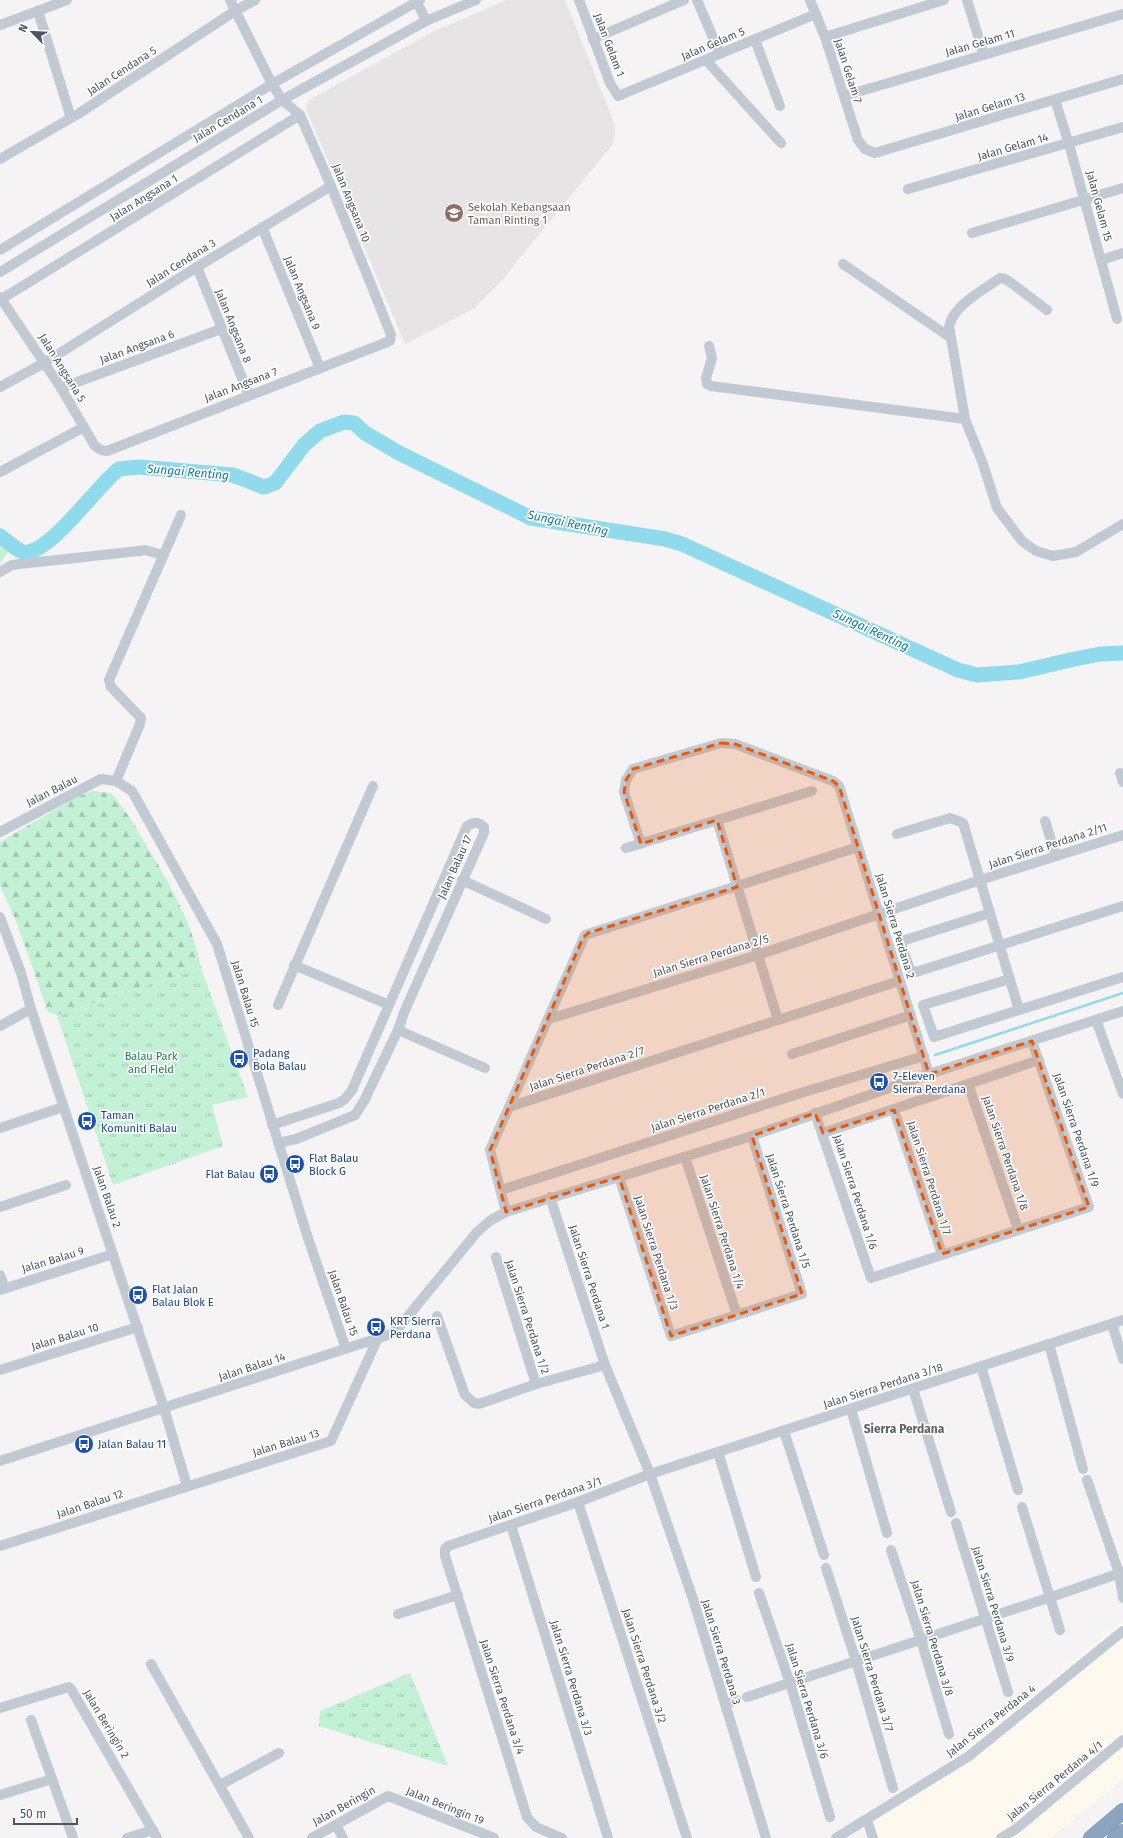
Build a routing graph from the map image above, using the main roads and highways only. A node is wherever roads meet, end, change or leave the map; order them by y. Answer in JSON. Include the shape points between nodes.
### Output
{"nodes":[{"id":1,"x":1123,"y":1811,"type":"edge"},
{"id":2,"x":1123,"y":1832,"type":"edge"},
{"id":3,"x":1091,"y":1838,"type":"edge"},
{"id":4,"x":1115,"y":1838,"type":"edge"}],
"edges":[{"from":1,"to":3,"type":"highway"},
{"from":2,"to":4,"type":"highway"}]}
